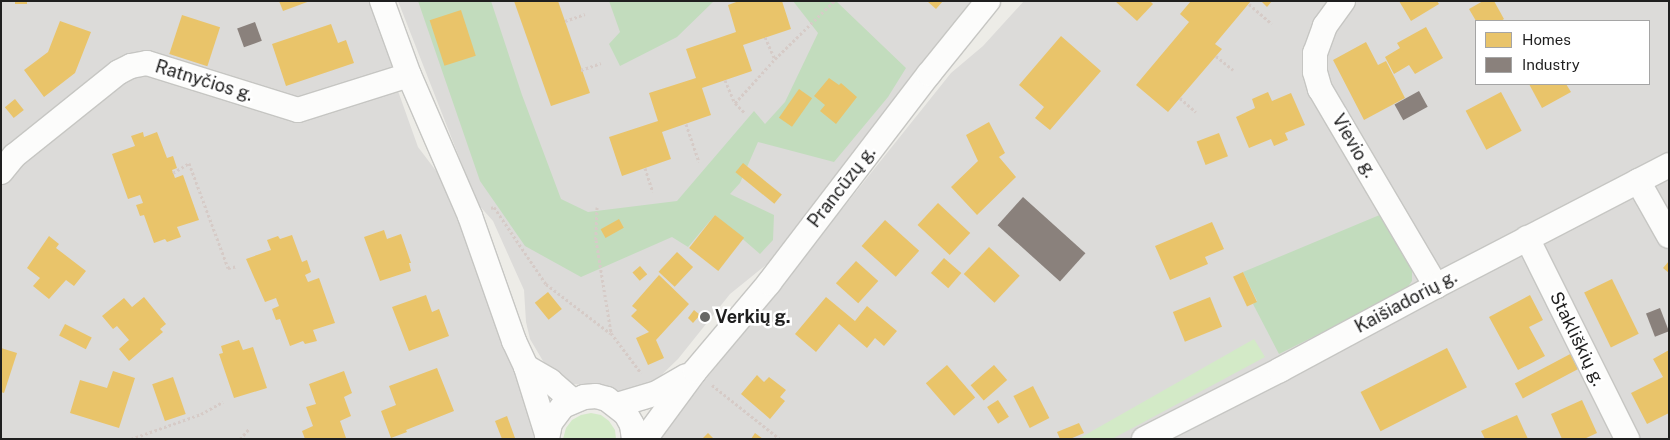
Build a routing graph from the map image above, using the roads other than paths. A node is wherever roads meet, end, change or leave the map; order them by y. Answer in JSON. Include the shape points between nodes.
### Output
{"nodes":[{"id":1,"x":382,"y":1,"type":"edge"},
{"id":2,"x":988,"y":1,"type":"edge"},
{"id":3,"x":1343,"y":1,"type":"edge"},
{"id":4,"x":409,"y":75,"type":"junction"},
{"id":5,"x":1669,"y":165,"type":"edge"},
{"id":6,"x":1,"y":172,"type":"edge"},
{"id":7,"x":1638,"y":181,"type":"junction"},
{"id":8,"x":1669,"y":236,"type":"edge"},
{"id":9,"x":1528,"y":238,"type":"junction"},
{"id":10,"x":1436,"y":286,"type":"junction"},
{"id":11,"x":526,"y":367,"type":"junction"},
{"id":12,"x":695,"y":371,"type":"junction"},
{"id":13,"x":572,"y":400,"type":"junction"},
{"id":14,"x":617,"y":405,"type":"junction"},
{"id":15,"x":547,"y":436,"type":"edge"},
{"id":16,"x":634,"y":439,"type":"edge"},
{"id":17,"x":645,"y":439,"type":"edge"},
{"id":18,"x":1144,"y":439,"type":"edge"},
{"id":19,"x":1627,"y":439,"type":"edge"}],
"edges":[{"from":1,"to":4,"type":"street"},
{"from":2,"to":12,"type":"street","name":"Prancūzų g.","via":[[768,283]]},
{"from":3,"to":10,"type":"street","name":"Vievio g.","via":[[1325,26],[1314,54],[1320,89]]},
{"from":4,"to":6,"type":"street","name":"Ratnyčios g.","via":[[298,110],[147,63],[132,66],[119,72],[14,156]]},
{"from":4,"to":11,"type":"street","via":[[470,216],[514,342]]},
{"from":5,"to":7,"type":"street","name":"Kaišiadorių g."},
{"from":7,"to":8,"type":"street"},
{"from":7,"to":9,"type":"street","name":"Kaišiadorių g."},
{"from":9,"to":10,"type":"street","name":"Kaišiadorių g."},
{"from":9,"to":19,"type":"street","name":"Stakliškių g."},
{"from":10,"to":18,"type":"street","name":"Kaišiadorių g."},
{"from":11,"to":13,"type":"street","via":[[550,380]]},
{"from":11,"to":15,"type":"street"},
{"from":12,"to":14,"type":"street","name":"Prancūzų g.","via":[[656,393]]},
{"from":12,"to":17,"type":"street","name":"Prancūzų g."},
{"from":13,"to":14,"type":"street","via":[[596,396]]},
{"from":13,"to":15,"type":"street","via":[[555,414]]},
{"from":14,"to":16,"type":"street","via":[[632,425]]}]}
